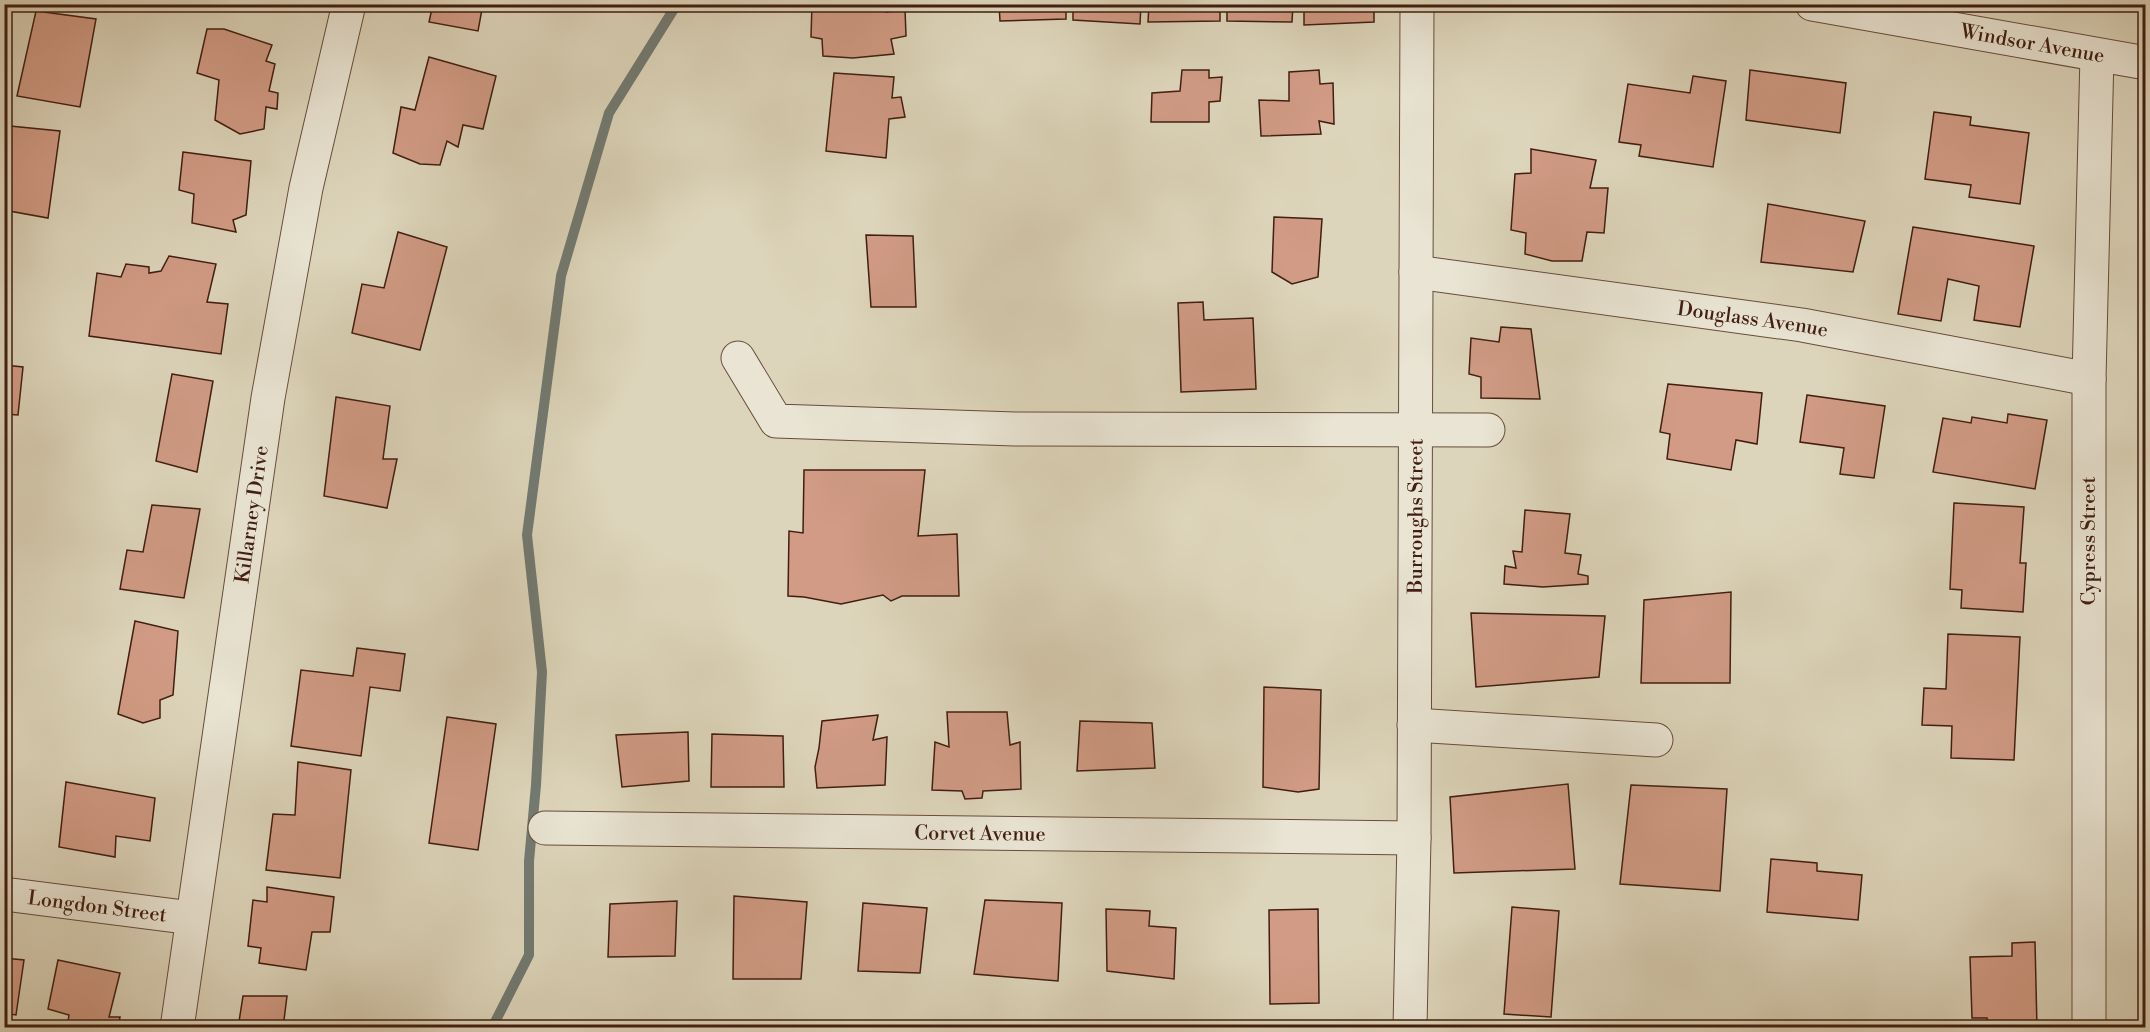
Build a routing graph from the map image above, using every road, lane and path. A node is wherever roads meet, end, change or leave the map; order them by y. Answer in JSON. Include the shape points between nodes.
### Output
{"nodes":[{"id":1,"x":350,"y":4,"type":"edge"},
{"id":2,"x":1416,"y":4,"type":"edge"},
{"id":3,"x":1812,"y":4,"type":"edge"},
{"id":4,"x":2097,"y":55,"type":"junction"},
{"id":5,"x":2145,"y":63,"type":"edge"},
{"id":6,"x":1416,"y":272,"type":"junction"},
{"id":7,"x":738,"y":358,"type":"dead end"},
{"id":8,"x":2088,"y":379,"type":"junction"},
{"id":9,"x":1488,"y":430,"type":"dead end"},
{"id":10,"x":1415,"y":431,"type":"junction"},
{"id":11,"x":1414,"y":725,"type":"junction"},
{"id":12,"x":1656,"y":740,"type":"dead end"},
{"id":13,"x":545,"y":828,"type":"dead end"},
{"id":14,"x":1414,"y":838,"type":"junction"},
{"id":15,"x":4,"y":894,"type":"edge"},
{"id":16,"x":192,"y":918,"type":"junction"},
{"id":17,"x":177,"y":1028,"type":"edge"},
{"id":18,"x":1410,"y":1028,"type":"edge"},
{"id":19,"x":2089,"y":1028,"type":"edge"}],
"edges":[{"from":1,"to":16,"type":"street","name":"Killarney Drive","via":[[306,188],[270,386]]},
{"from":2,"to":6,"type":"street","name":"Burroughs Street"},
{"from":3,"to":4,"type":"street","name":"Windsor Avenue"},
{"from":4,"to":5,"type":"street","name":"Windsor Avenue"},
{"from":4,"to":8,"type":"street","name":"Cypress Street"},
{"from":6,"to":8,"type":"street","name":"Douglass Avenue","via":[[1802,325]]},
{"from":6,"to":10,"type":"street","name":"Burroughs Street"},
{"from":7,"to":10,"type":"street","via":[[776,421],[1015,429]]},
{"from":8,"to":19,"type":"street","name":"Cypress Street"},
{"from":9,"to":10,"type":"street"},
{"from":10,"to":11,"type":"street","name":"Burroughs Street"},
{"from":11,"to":12,"type":"street"},
{"from":11,"to":14,"type":"street","name":"Burroughs Street"},
{"from":13,"to":14,"type":"street","name":"Corvet Avenue"},
{"from":14,"to":18,"type":"street","name":"Burroughs Street"},
{"from":15,"to":16,"type":"street","name":"Longdon Street"},
{"from":16,"to":17,"type":"street","name":"Killarney Drive"}]}
